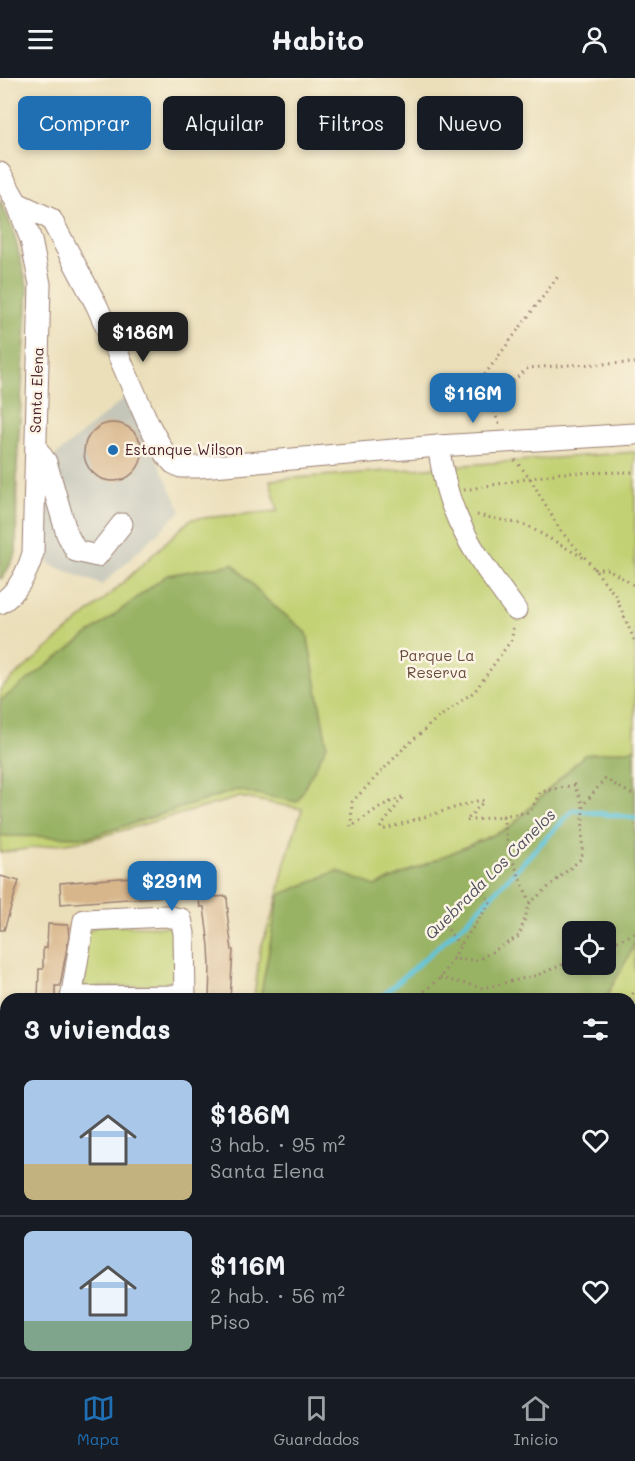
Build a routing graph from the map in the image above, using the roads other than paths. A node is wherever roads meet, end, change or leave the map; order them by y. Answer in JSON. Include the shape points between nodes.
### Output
{"nodes":[{"id":1,"x":0,"y":173,"type":"edge"},
{"id":2,"x":16,"y":203,"type":"junction"},
{"id":3,"x":635,"y":434,"type":"edge"},
{"id":4,"x":35,"y":446,"type":"junction"},
{"id":5,"x":438,"y":446,"type":"junction"},
{"id":6,"x":122,"y":524,"type":"dead end"},
{"id":7,"x":0,"y":603,"type":"edge"},
{"id":8,"x":516,"y":610,"type":"road end"},
{"id":9,"x":72,"y":993,"type":"edge"},
{"id":10,"x":185,"y":993,"type":"edge"}],
"edges":[{"from":1,"to":2,"type":"street","name":"Santa Elena"},
{"from":2,"to":4,"type":"street","name":"Santa Elena","via":[[31,240],[40,284]]},
{"from":2,"to":5,"type":"street","via":[[51,219],[98,306],[148,423],[173,463],[181,467],[207,466]]},
{"from":3,"to":5,"type":"street"},
{"from":4,"to":6,"type":"street","via":[[46,462],[67,534],[76,551],[96,556]]},
{"from":4,"to":7,"type":"street","name":"Santa Elena","via":[[33,553],[29,569]]},
{"from":5,"to":8,"type":"street","via":[[451,502],[474,549]]},
{"from":9,"to":10,"type":"street","via":[[84,920],[166,916],[181,919]]}]}
